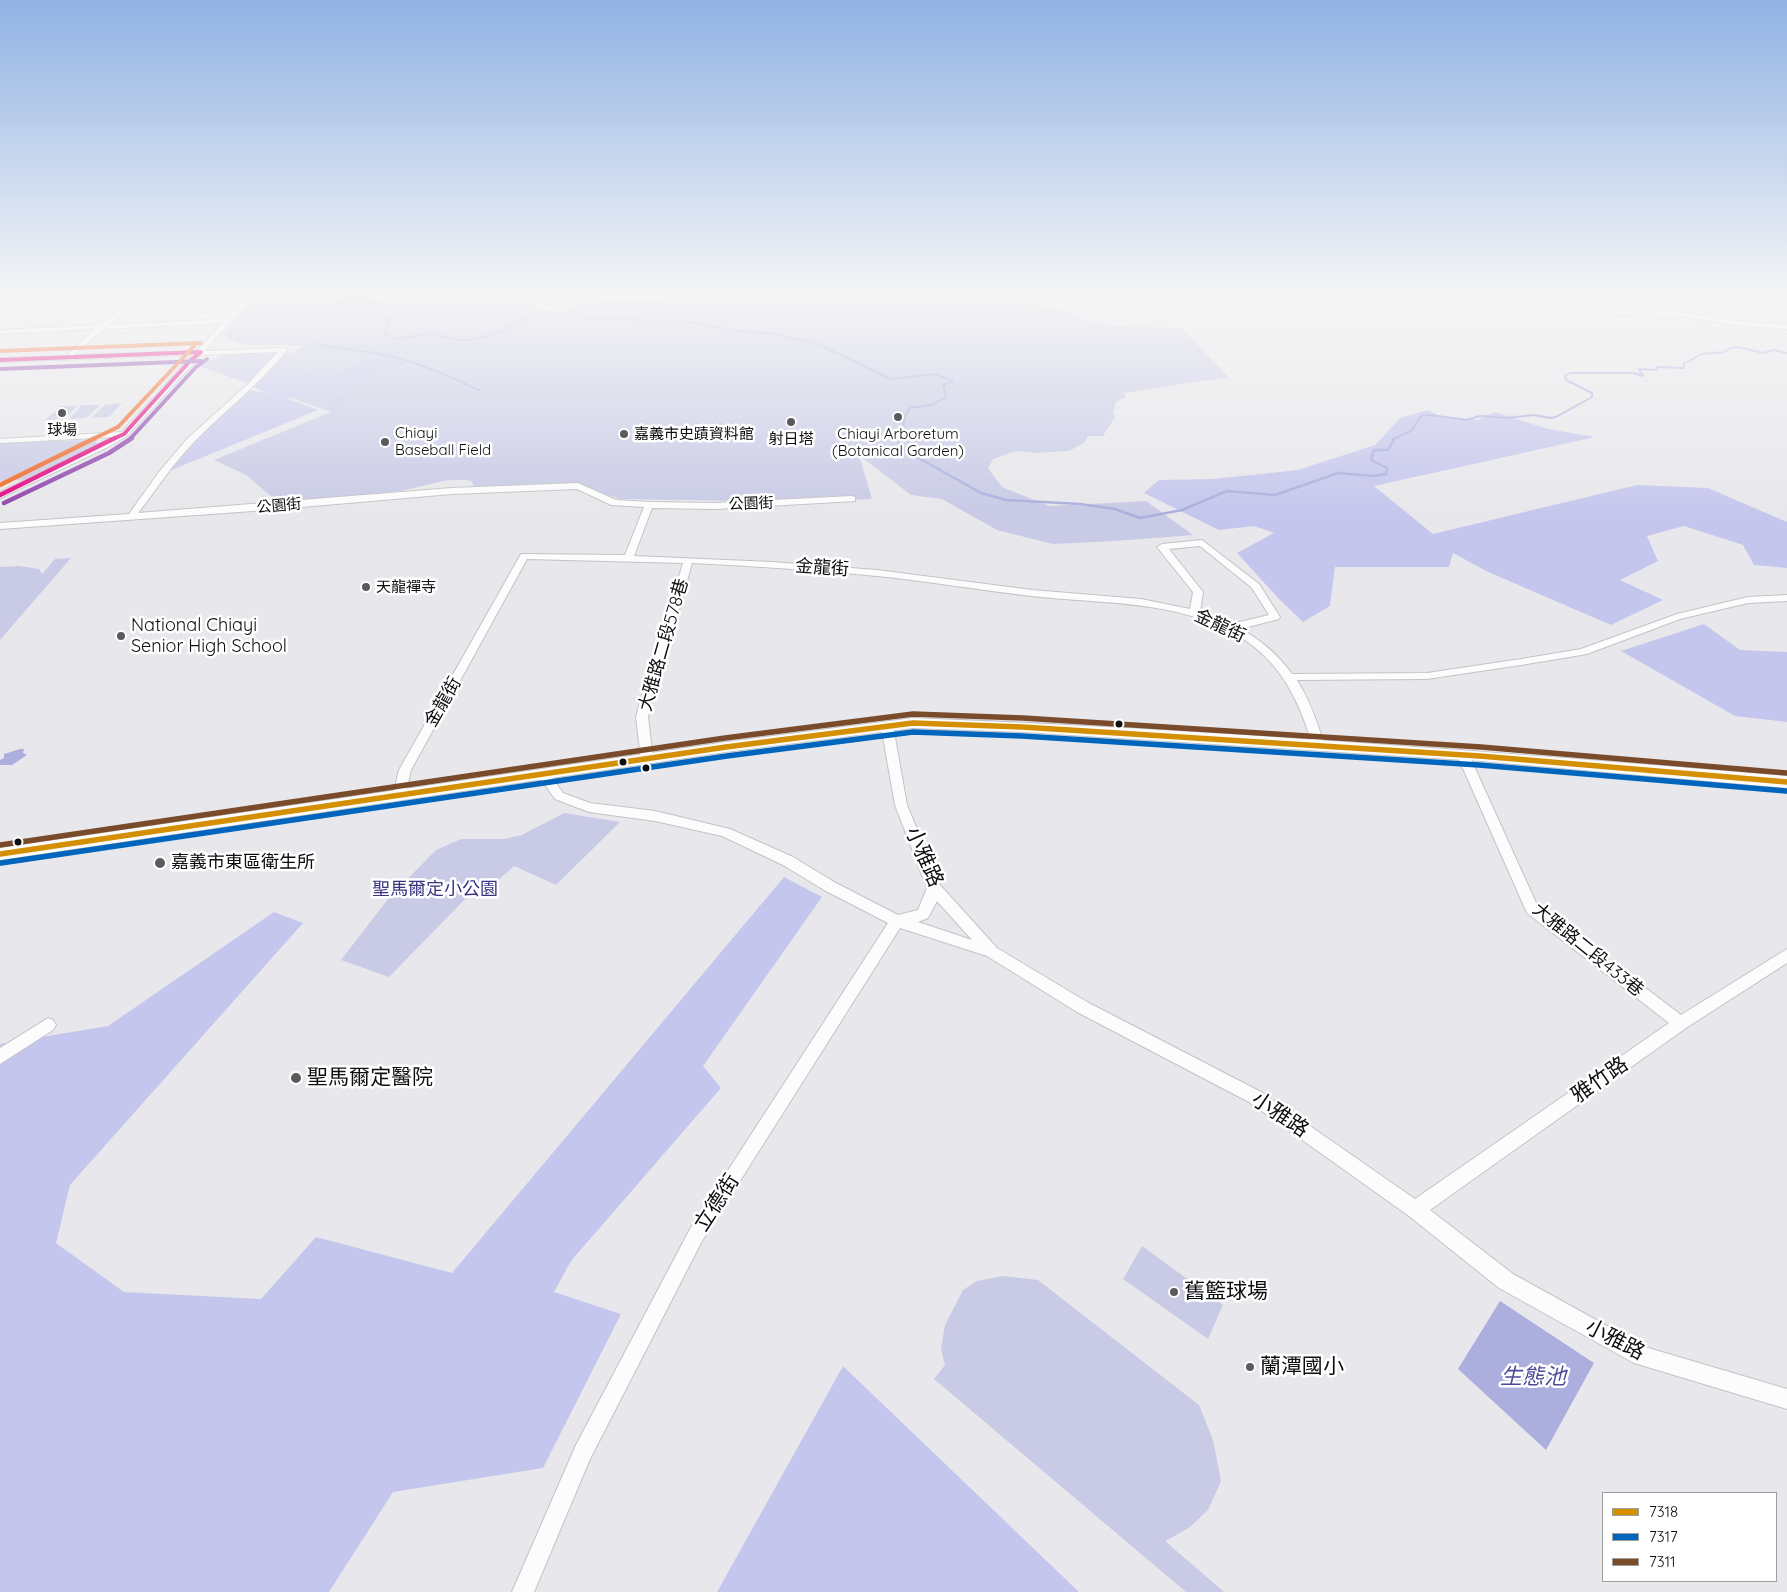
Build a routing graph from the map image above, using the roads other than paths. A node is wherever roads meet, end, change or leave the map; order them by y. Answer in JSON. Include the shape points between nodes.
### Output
{"nodes":[{"id":1,"x":184,"y":367,"type":"edge"},
{"id":2,"x":268,"y":367,"type":"edge"},
{"id":3,"x":124,"y":434,"type":"junction"},
{"id":4,"x":0,"y":441,"type":"edge"},
{"id":5,"x":0,"y":495,"type":"edge"},
{"id":6,"x":852,"y":500,"type":"dead end"},
{"id":7,"x":650,"y":504,"type":"junction"},
{"id":8,"x":131,"y":516,"type":"junction"},
{"id":9,"x":0,"y":526,"type":"edge"},
{"id":10,"x":628,"y":559,"type":"junction"},
{"id":11,"x":688,"y":562,"type":"junction"},
{"id":12,"x":1787,"y":598,"type":"edge"},
{"id":13,"x":1195,"y":613,"type":"junction"},
{"id":14,"x":1230,"y":628,"type":"junction"},
{"id":15,"x":1291,"y":677,"type":"junction"},
{"id":16,"x":887,"y":726,"type":"junction"},
{"id":17,"x":1319,"y":747,"type":"junction"},
{"id":18,"x":1463,"y":755,"type":"junction"},
{"id":19,"x":647,"y":759,"type":"junction"},
{"id":20,"x":544,"y":775,"type":"junction"},
{"id":21,"x":1787,"y":782,"type":"edge"},
{"id":22,"x":399,"y":796,"type":"junction"},
{"id":23,"x":0,"y":854,"type":"edge"},
{"id":24,"x":934,"y":888,"type":"junction"},
{"id":25,"x":897,"y":921,"type":"junction"},
{"id":26,"x":992,"y":952,"type":"junction"},
{"id":27,"x":1787,"y":955,"type":"edge"},
{"id":28,"x":1681,"y":1022,"type":"junction"},
{"id":29,"x":48,"y":1025,"type":"dead end"},
{"id":30,"x":0,"y":1057,"type":"edge"},
{"id":31,"x":1415,"y":1210,"type":"junction"},
{"id":32,"x":1787,"y":1399,"type":"edge"},
{"id":33,"x":523,"y":1592,"type":"edge"}],
"edges":[{"from":1,"to":3,"type":"street"},
{"from":2,"to":8,"type":"street","via":[[191,440]]},
{"from":3,"to":4,"type":"street"},
{"from":3,"to":5,"type":"street"},
{"from":6,"to":7,"type":"street","name":"公園街","via":[[715,506]]},
{"from":7,"to":8,"type":"street","name":"公園街","via":[[614,502],[578,486],[452,491]]},
{"from":7,"to":10,"type":"street"},
{"from":8,"to":9,"type":"street","name":"公園街"},
{"from":10,"to":11,"type":"street","name":"金龍街"},
{"from":10,"to":22,"type":"street","name":"金龍街","via":[[524,556],[405,770]]},
{"from":11,"to":13,"type":"street","name":"金龍街","via":[[854,570],[1032,593],[1154,604]]},
{"from":11,"to":19,"type":"street","name":"大雅路二段578巷","via":[[642,717]]},
{"from":12,"to":15,"type":"street","via":[[1748,600],[1677,617],[1583,652],[1521,662],[1427,676]]},
{"from":13,"to":14,"type":"street","name":"金龍街"},
{"from":13,"to":14,"type":"street","via":[[1198,592],[1162,547],[1202,543],[1256,586],[1275,617]]},
{"from":14,"to":15,"type":"street","name":"金龍街","via":[[1271,654]]},
{"from":15,"to":17,"type":"street","name":"金龍街"},
{"from":16,"to":17,"type":"main road","via":[[914,723],[1013,727]]},
{"from":16,"to":19,"type":"main road"},
{"from":16,"to":24,"type":"street","name":"小雅路","via":[[901,806]]},
{"from":17,"to":18,"type":"main road"},
{"from":18,"to":21,"type":"main road"},
{"from":18,"to":28,"type":"street","name":"大雅路二段433巷","via":[[1532,909]]},
{"from":19,"to":20,"type":"main road"},
{"from":20,"to":22,"type":"main road"},
{"from":20,"to":25,"type":"street","via":[[559,796],[589,807],[655,816],[725,832]]},
{"from":22,"to":23,"type":"main road"},
{"from":24,"to":25,"type":"street","via":[[923,914]]},
{"from":24,"to":26,"type":"street","name":"小雅路"},
{"from":25,"to":26,"type":"street"},
{"from":25,"to":33,"type":"street","name":"立德街","via":[[696,1235],[583,1452]]},
{"from":26,"to":31,"type":"street","name":"小雅路","via":[[1082,1007],[1255,1097]]},
{"from":27,"to":28,"type":"street","name":"雅竹路"},
{"from":28,"to":31,"type":"street","name":"雅竹路"},
{"from":29,"to":30,"type":"street"},
{"from":31,"to":32,"type":"street","name":"小雅路","via":[[1506,1281],[1641,1356]]}]}
